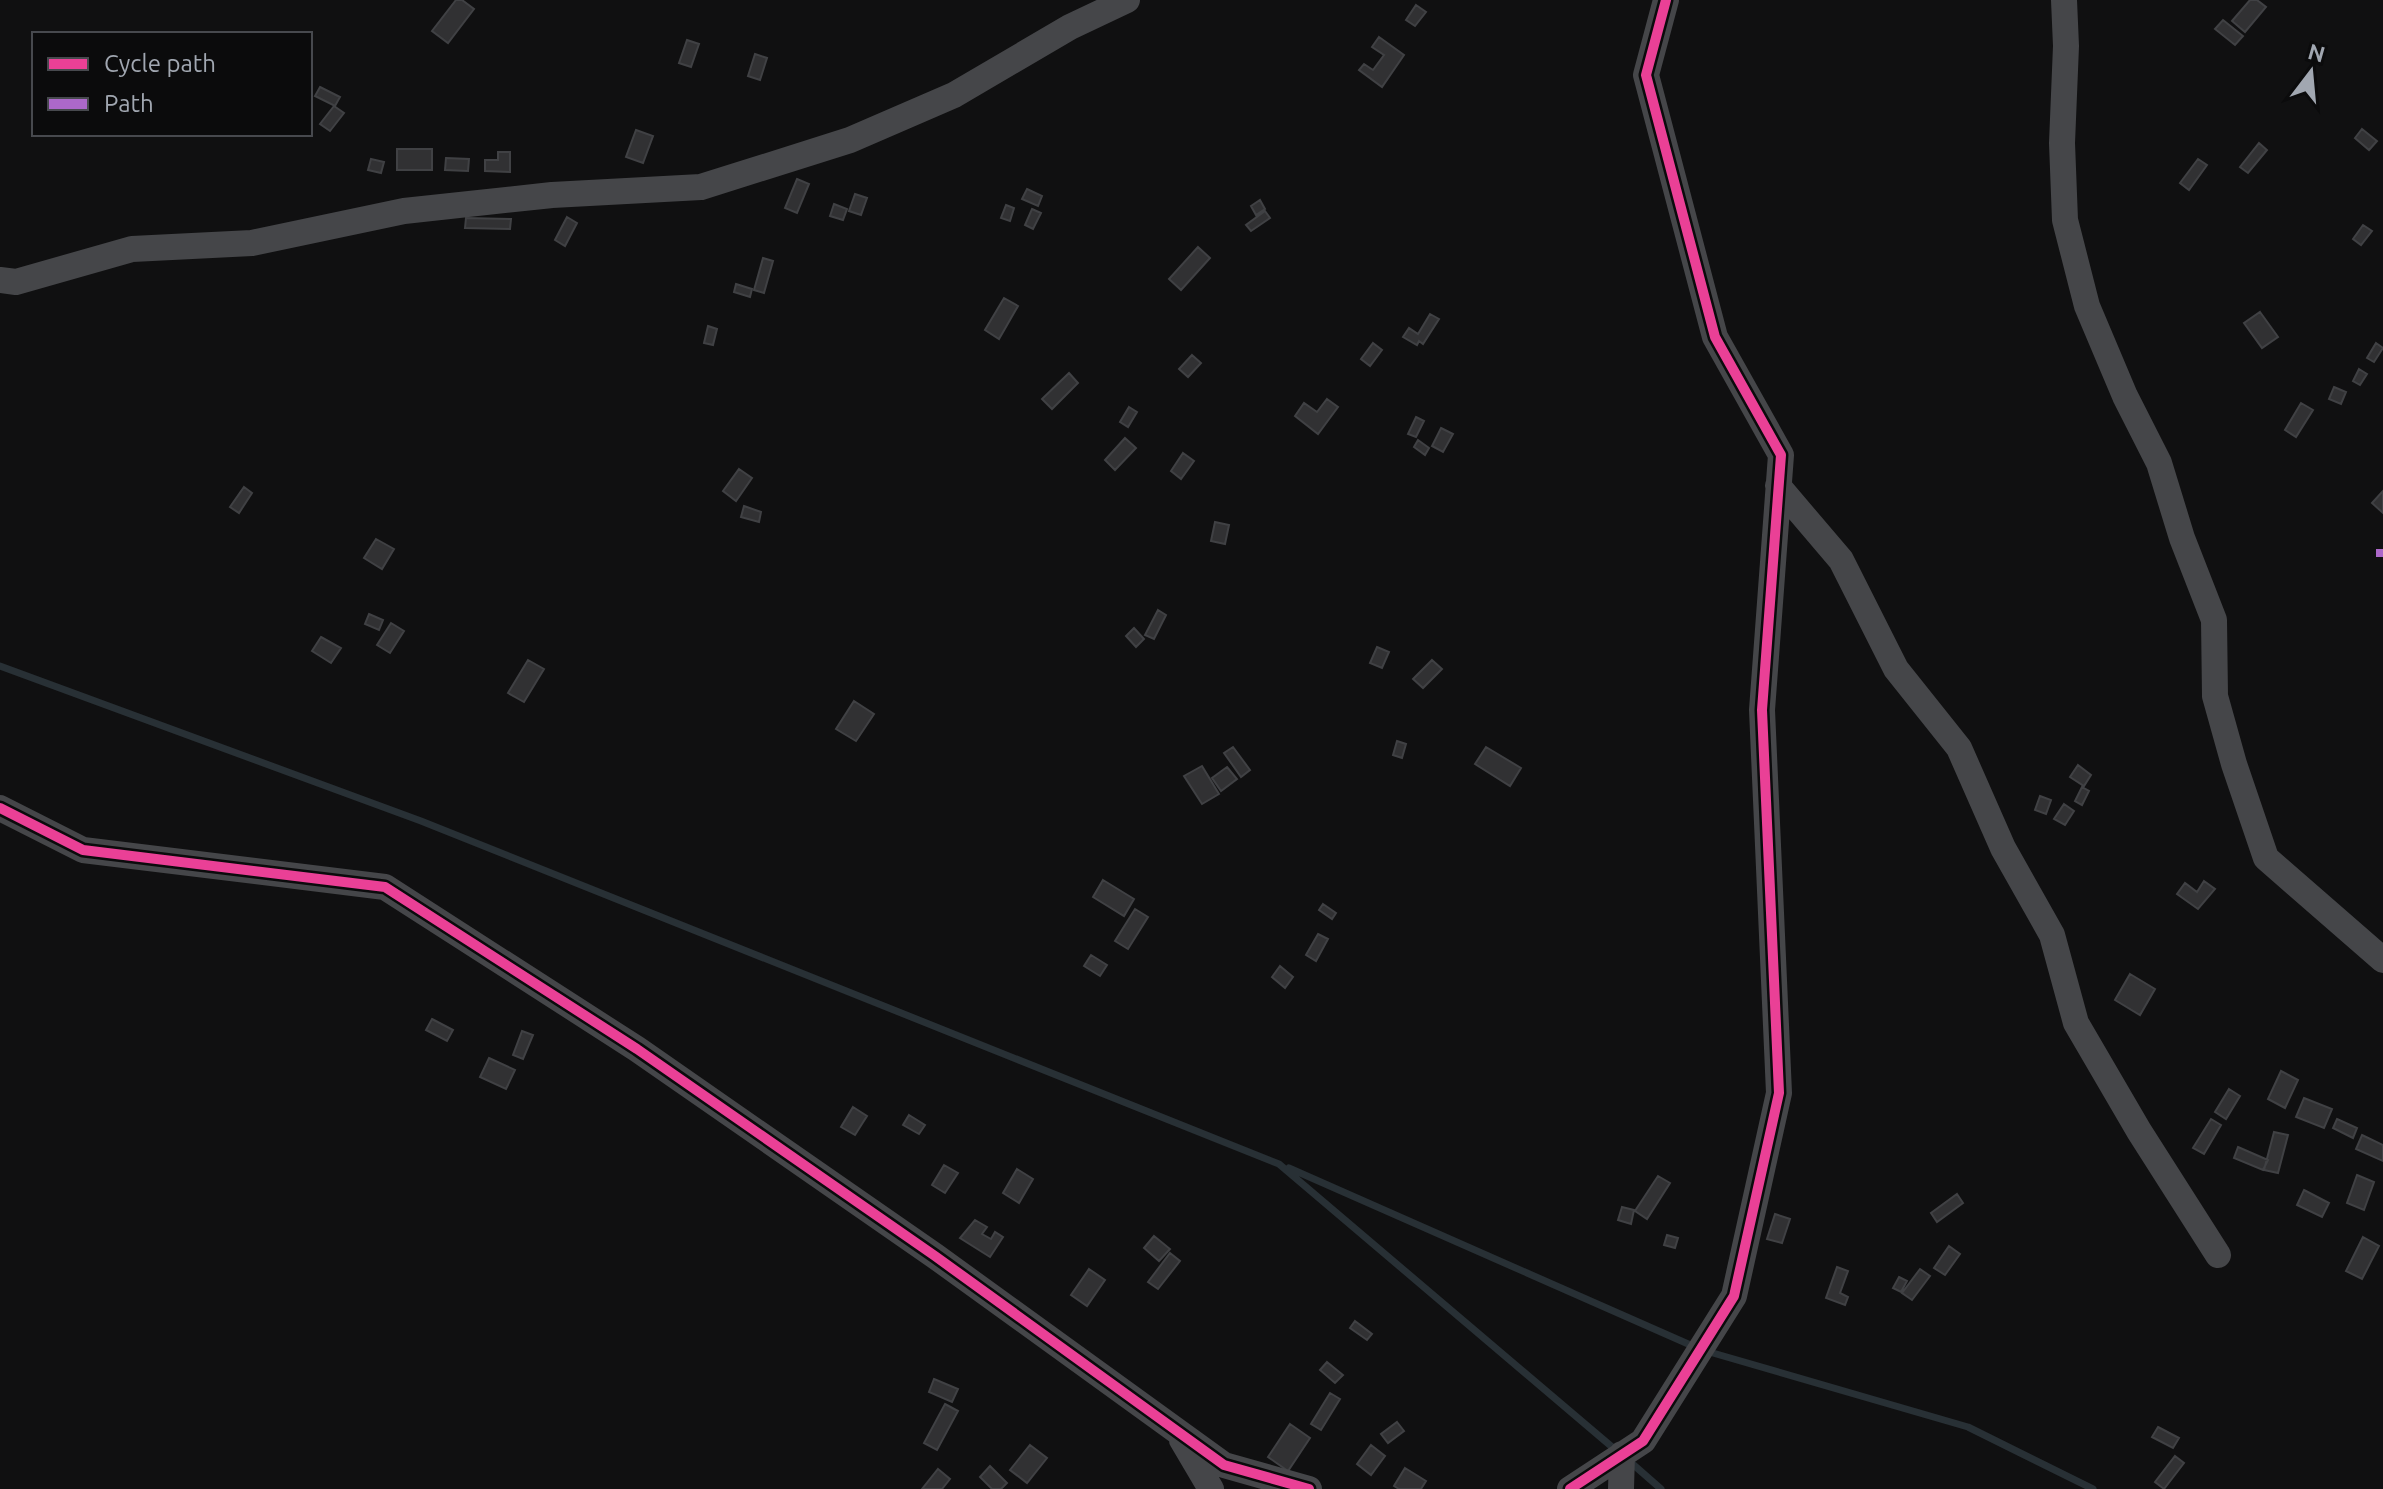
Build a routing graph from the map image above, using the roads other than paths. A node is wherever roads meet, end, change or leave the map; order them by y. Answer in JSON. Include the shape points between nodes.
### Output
{"nodes":[{"id":1,"x":1127,"y":0,"type":"edge"},
{"id":2,"x":1666,"y":0,"type":"edge"},
{"id":3,"x":2064,"y":0,"type":"edge"},
{"id":4,"x":0,"y":280,"type":"edge"},
{"id":5,"x":1778,"y":486,"type":"junction"},
{"id":6,"x":0,"y":808,"type":"edge"},
{"id":7,"x":2383,"y":960,"type":"edge"},
{"id":8,"x":2218,"y":1255,"type":"dead end"},
{"id":9,"x":1176,"y":1430,"type":"junction"},
{"id":10,"x":1622,"y":1454,"type":"junction"},
{"id":11,"x":1211,"y":1489,"type":"edge"},
{"id":12,"x":1309,"y":1489,"type":"edge"},
{"id":13,"x":1570,"y":1489,"type":"edge"},
{"id":14,"x":1621,"y":1489,"type":"edge"}],
"edges":[{"from":1,"to":4,"type":"street","via":[[941,101],[850,140],[701,187],[552,195],[404,211],[252,243],[132,249],[16,282]]},
{"from":2,"to":5,"type":"street","via":[[1646,75],[1715,337],[1781,455]]},
{"from":3,"to":7,"type":"street","via":[[2065,220],[2087,306],[2159,463],[2214,620],[2215,696],[2234,764],[2266,858]]},
{"from":5,"to":8,"type":"street","via":[[1841,560],[1896,669],[1959,748],[2003,848],[2052,935],[2076,1023]]},
{"from":5,"to":10,"type":"street","via":[[1762,710],[1779,1093],[1734,1296],[1643,1441]]},
{"from":6,"to":9,"type":"street","via":[[83,850],[385,887],[637,1049]]},
{"from":9,"to":11,"type":"street"},
{"from":9,"to":12,"type":"street","via":[[1224,1465]]},
{"from":10,"to":13,"type":"street"},
{"from":10,"to":14,"type":"street"}]}
